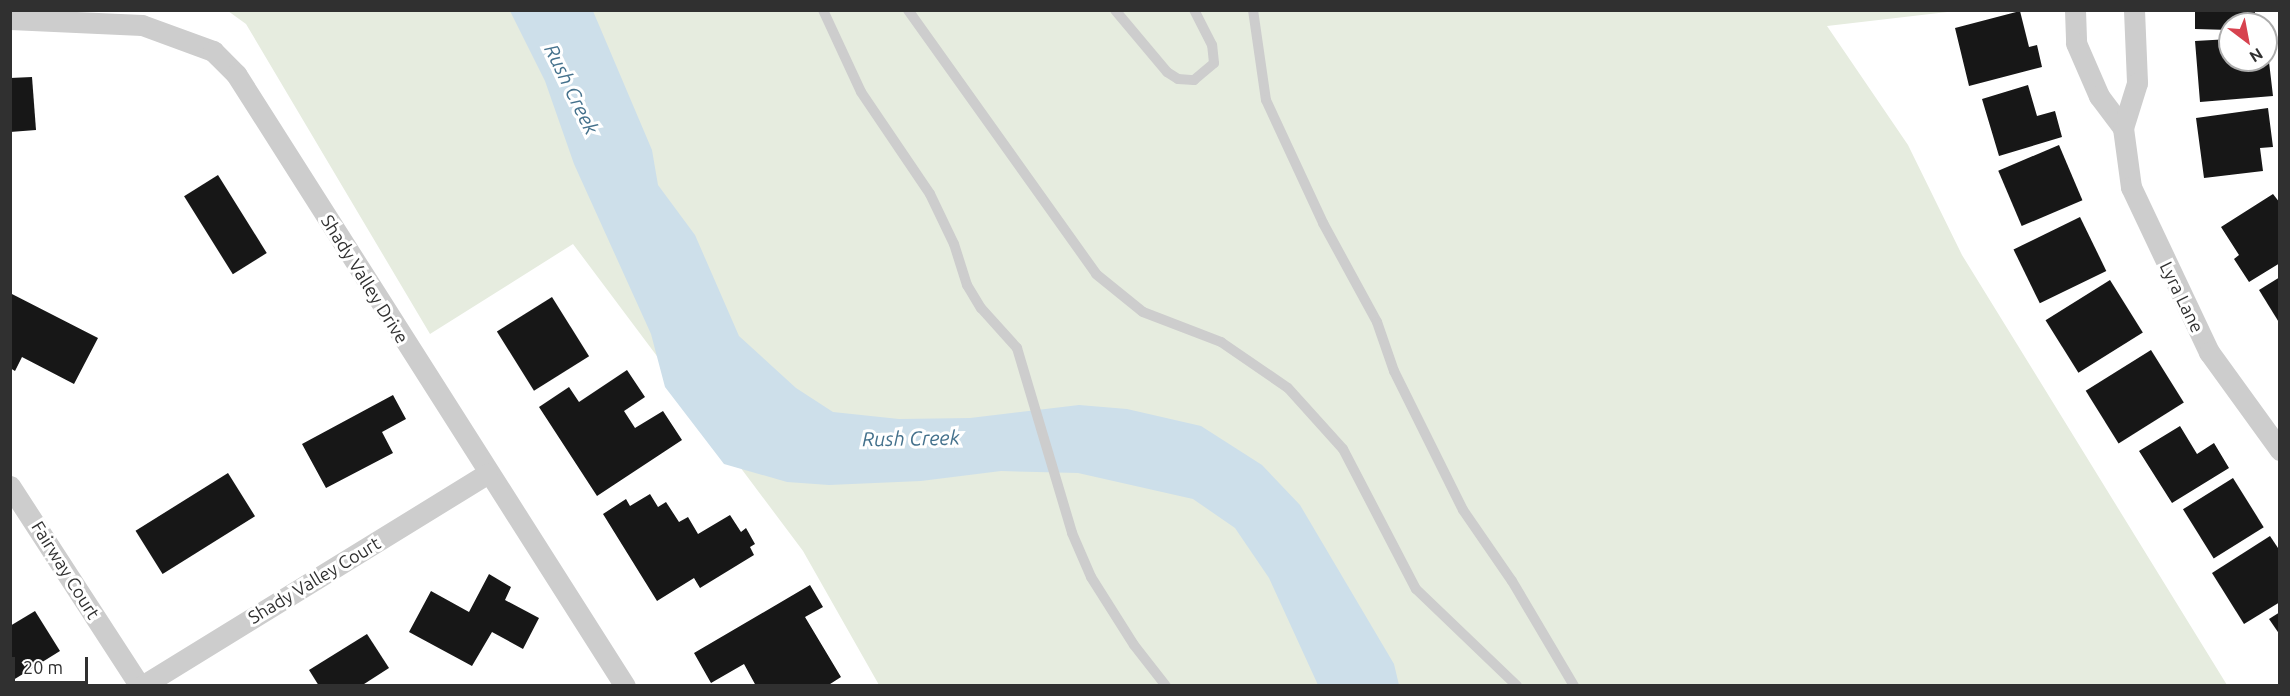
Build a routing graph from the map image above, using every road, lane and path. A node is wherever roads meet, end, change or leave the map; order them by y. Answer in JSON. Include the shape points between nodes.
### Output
{"nodes":[{"id":1,"x":823,"y":10,"type":"edge"},
{"id":2,"x":908,"y":10,"type":"edge"},
{"id":3,"x":1115,"y":10,"type":"edge"},
{"id":4,"x":1194,"y":10,"type":"edge"},
{"id":5,"x":1253,"y":10,"type":"edge"},
{"id":6,"x":2075,"y":10,"type":"edge"},
{"id":7,"x":2134,"y":10,"type":"edge"},
{"id":8,"x":10,"y":19,"type":"edge"},
{"id":9,"x":2123,"y":128,"type":"junction"},
{"id":10,"x":2280,"y":450,"type":"edge"},
{"id":11,"x":487,"y":474,"type":"junction"},
{"id":12,"x":10,"y":486,"type":"edge"},
{"id":13,"x":141,"y":686,"type":"edge"},
{"id":14,"x":625,"y":686,"type":"edge"},
{"id":15,"x":1166,"y":686,"type":"edge"},
{"id":16,"x":1516,"y":686,"type":"edge"},
{"id":17,"x":1574,"y":686,"type":"edge"}],
"edges":[{"from":1,"to":15,"type":"lane","via":[[861,92],[930,194],[954,244],[967,285],[981,308],[1017,348],[1060,493],[1091,577],[1134,645]]},
{"from":2,"to":16,"type":"lane","via":[[1096,274],[1143,312],[1221,342],[1288,388],[1343,449],[1416,589]]},
{"from":3,"to":4,"type":"lane","via":[[1167,72],[1178,79],[1194,80],[1215,63],[1212,45]]},
{"from":5,"to":17,"type":"lane","via":[[1266,100],[1323,223],[1377,322],[1394,371],[1463,510],[1512,581]]},
{"from":6,"to":9,"type":"street","via":[[2076,43],[2098,96]]},
{"from":7,"to":9,"type":"street","name":"Lyra Lane","via":[[2137,83]]},
{"from":8,"to":11,"type":"street","name":"Shady Valley Drive","via":[[142,25],[213,51],[236,74]]},
{"from":9,"to":10,"type":"street","name":"Lyra Lane","via":[[2131,187],[2146,225],[2209,352]]},
{"from":11,"to":13,"type":"street","name":"Shady Valley Court"},
{"from":11,"to":14,"type":"street","name":"Shady Valley Drive"},
{"from":12,"to":13,"type":"street","name":"Fairway Court"}]}
